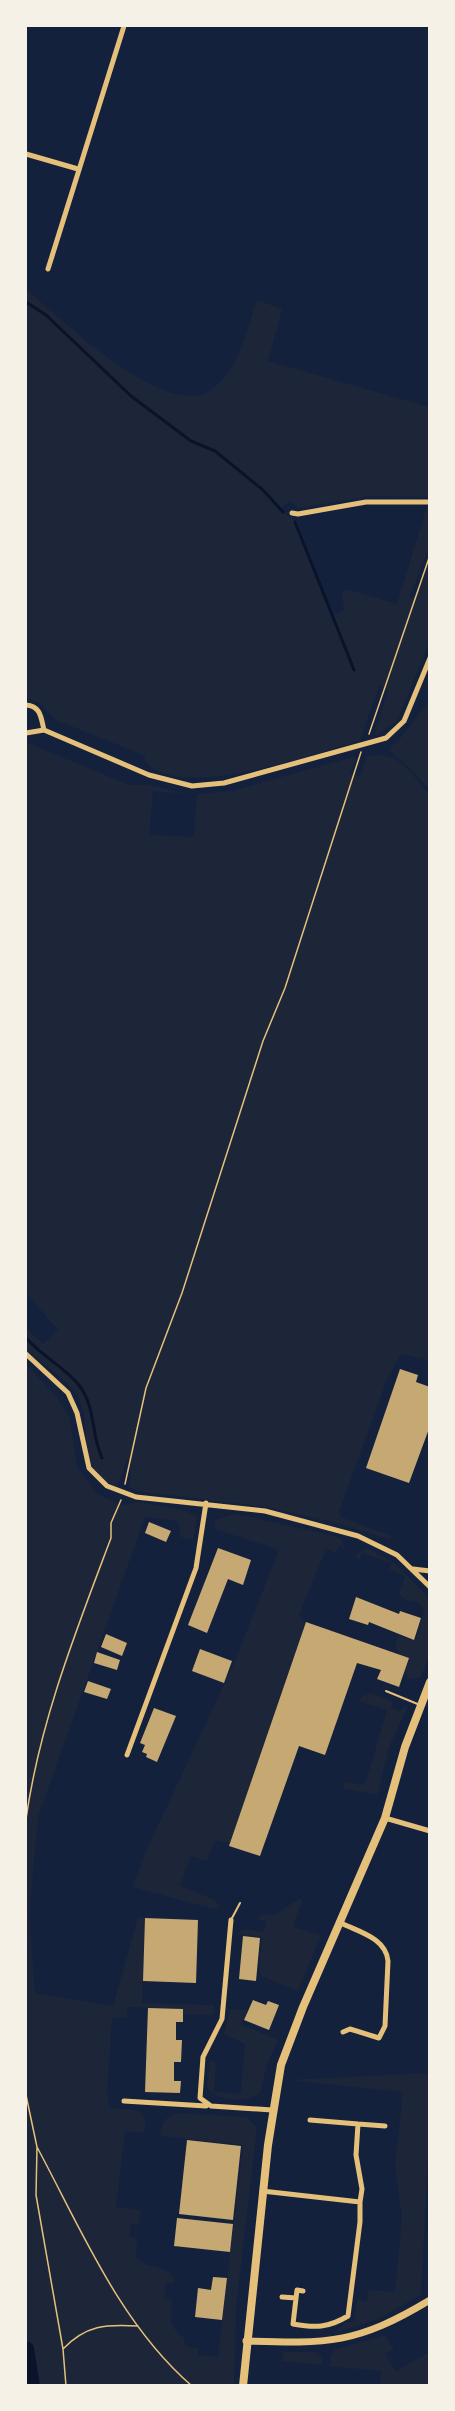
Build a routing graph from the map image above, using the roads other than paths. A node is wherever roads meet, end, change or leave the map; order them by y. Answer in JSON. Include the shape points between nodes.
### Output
{"nodes":[{"id":1,"x":124,"y":26,"type":"edge"},
{"id":2,"x":26,"y":154,"type":"edge"},
{"id":3,"x":78,"y":170,"type":"junction"},
{"id":4,"x":48,"y":268,"type":"dead end"},
{"id":5,"x":429,"y":502,"type":"edge"},
{"id":6,"x":292,"y":513,"type":"dead end"},
{"id":7,"x":429,"y":658,"type":"edge"},
{"id":8,"x":26,"y":705,"type":"edge"},
{"id":9,"x":44,"y":730,"type":"junction"},
{"id":10,"x":26,"y":733,"type":"edge"},
{"id":11,"x":26,"y":1354,"type":"edge"},
{"id":12,"x":206,"y":1503,"type":"junction"},
{"id":13,"x":413,"y":1569,"type":"junction"},
{"id":14,"x":429,"y":1571,"type":"edge"},
{"id":15,"x":429,"y":1587,"type":"edge"},
{"id":16,"x":429,"y":1682,"type":"edge"},
{"id":17,"x":386,"y":1691,"type":"dead end"},
{"id":18,"x":420,"y":1705,"type":"junction"},
{"id":19,"x":127,"y":1755,"type":"dead end"},
{"id":20,"x":385,"y":1818,"type":"junction"},
{"id":21,"x":429,"y":1831,"type":"edge"},
{"id":22,"x":240,"y":1903,"type":"dead end"},
{"id":23,"x":231,"y":1920,"type":"joint"},
{"id":24,"x":341,"y":1923,"type":"junction"},
{"id":25,"x":343,"y":2032,"type":"dead end"},
{"id":26,"x":124,"y":2101,"type":"dead end"},
{"id":27,"x":211,"y":2106,"type":"junction"},
{"id":28,"x":272,"y":2110,"type":"junction"},
{"id":29,"x":310,"y":2120,"type":"dead end"},
{"id":30,"x":358,"y":2124,"type":"junction"},
{"id":31,"x":385,"y":2126,"type":"dead end"},
{"id":32,"x":262,"y":2191,"type":"junction"},
{"id":33,"x":360,"y":2202,"type":"junction"},
{"id":34,"x":303,"y":2290,"type":"dead end"},
{"id":35,"x":282,"y":2297,"type":"dead end"},
{"id":36,"x":296,"y":2298,"type":"junction"},
{"id":37,"x":429,"y":2300,"type":"edge"},
{"id":38,"x":246,"y":2342,"type":"junction"},
{"id":39,"x":243,"y":2385,"type":"edge"}],
"edges":[{"from":1,"to":3,"type":"street"},
{"from":2,"to":3,"type":"street"},
{"from":3,"to":4,"type":"street"},
{"from":5,"to":6,"type":"street","via":[[366,502]]},
{"from":7,"to":9,"type":"street","via":[[404,721],[386,738],[224,783],[192,786],[149,775]]},
{"from":8,"to":9,"type":"street","via":[[39,711]]},
{"from":9,"to":10,"type":"street"},
{"from":11,"to":12,"type":"street","via":[[68,1393],[77,1413],[89,1468],[99,1481],[136,1497]]},
{"from":12,"to":13,"type":"street","via":[[265,1511],[327,1527],[375,1543]]},
{"from":12,"to":19,"type":"street","via":[[196,1568]]},
{"from":13,"to":14,"type":"street"},
{"from":13,"to":15,"type":"street"},
{"from":16,"to":18,"type":"main road"},
{"from":17,"to":18,"type":"lane"},
{"from":18,"to":20,"type":"main road"},
{"from":20,"to":21,"type":"street"},
{"from":20,"to":24,"type":"main road"},
{"from":22,"to":23,"type":"lane"},
{"from":23,"to":27,"type":"street","via":[[222,2019],[200,2072],[200,2098]]},
{"from":24,"to":25,"type":"street","via":[[380,1942],[388,1961],[385,2026],[379,2038],[350,2029]]},
{"from":24,"to":28,"type":"main road","via":[[285,2049]]},
{"from":26,"to":27,"type":"street"},
{"from":27,"to":28,"type":"street"},
{"from":28,"to":32,"type":"main road"},
{"from":29,"to":30,"type":"street"},
{"from":30,"to":31,"type":"street"},
{"from":30,"to":33,"type":"street"},
{"from":32,"to":33,"type":"street"},
{"from":32,"to":38,"type":"main road"},
{"from":33,"to":36,"type":"street","via":[[348,2316],[332,2326],[293,2324]]},
{"from":34,"to":36,"type":"street","via":[[297,2290]]},
{"from":35,"to":36,"type":"street"},
{"from":37,"to":38,"type":"street","via":[[387,2325],[347,2339],[314,2344]]},
{"from":38,"to":39,"type":"main road"}]}
